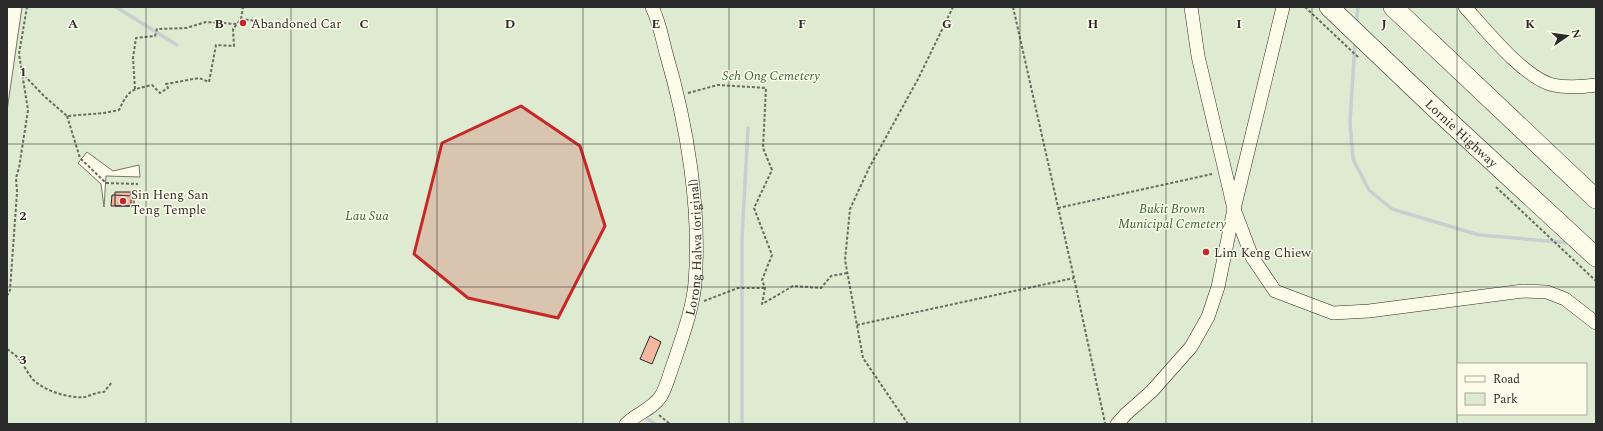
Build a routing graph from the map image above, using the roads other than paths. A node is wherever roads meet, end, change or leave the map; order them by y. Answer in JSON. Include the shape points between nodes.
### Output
{"nodes":[{"id":1,"x":652,"y":7,"type":"edge"},
{"id":2,"x":1190,"y":7,"type":"edge"},
{"id":3,"x":1283,"y":7,"type":"edge"},
{"id":4,"x":1329,"y":7,"type":"edge"},
{"id":5,"x":1393,"y":7,"type":"edge"},
{"id":6,"x":1465,"y":7,"type":"edge"},
{"id":7,"x":1596,"y":85,"type":"edge"},
{"id":8,"x":1596,"y":200,"type":"edge"},
{"id":9,"x":1234,"y":208,"type":"junction"},
{"id":10,"x":1596,"y":257,"type":"edge"},
{"id":11,"x":1596,"y":323,"type":"edge"},
{"id":12,"x":626,"y":424,"type":"edge"},
{"id":13,"x":1117,"y":424,"type":"edge"}],
"edges":[{"from":1,"to":12,"type":"lane","name":"Lorong Halwa (original)","via":[[678,96],[690,168],[696,221],[695,284],[680,343],[661,396],[650,408]]},
{"from":2,"to":9,"type":"lane","via":[[1198,56]]},
{"from":3,"to":9,"type":"lane"},
{"from":4,"to":10,"type":"highway","name":"Lornie Highway"},
{"from":5,"to":8,"type":"highway"},
{"from":6,"to":7,"type":"lane","via":[[1510,57],[1536,77],[1552,85]]},
{"from":9,"to":11,"type":"lane","via":[[1252,257],[1275,291],[1334,313],[1369,311],[1524,291],[1547,292],[1565,299]]},
{"from":9,"to":13,"type":"lane","via":[[1218,286],[1208,317],[1191,348],[1152,391]]}]}
